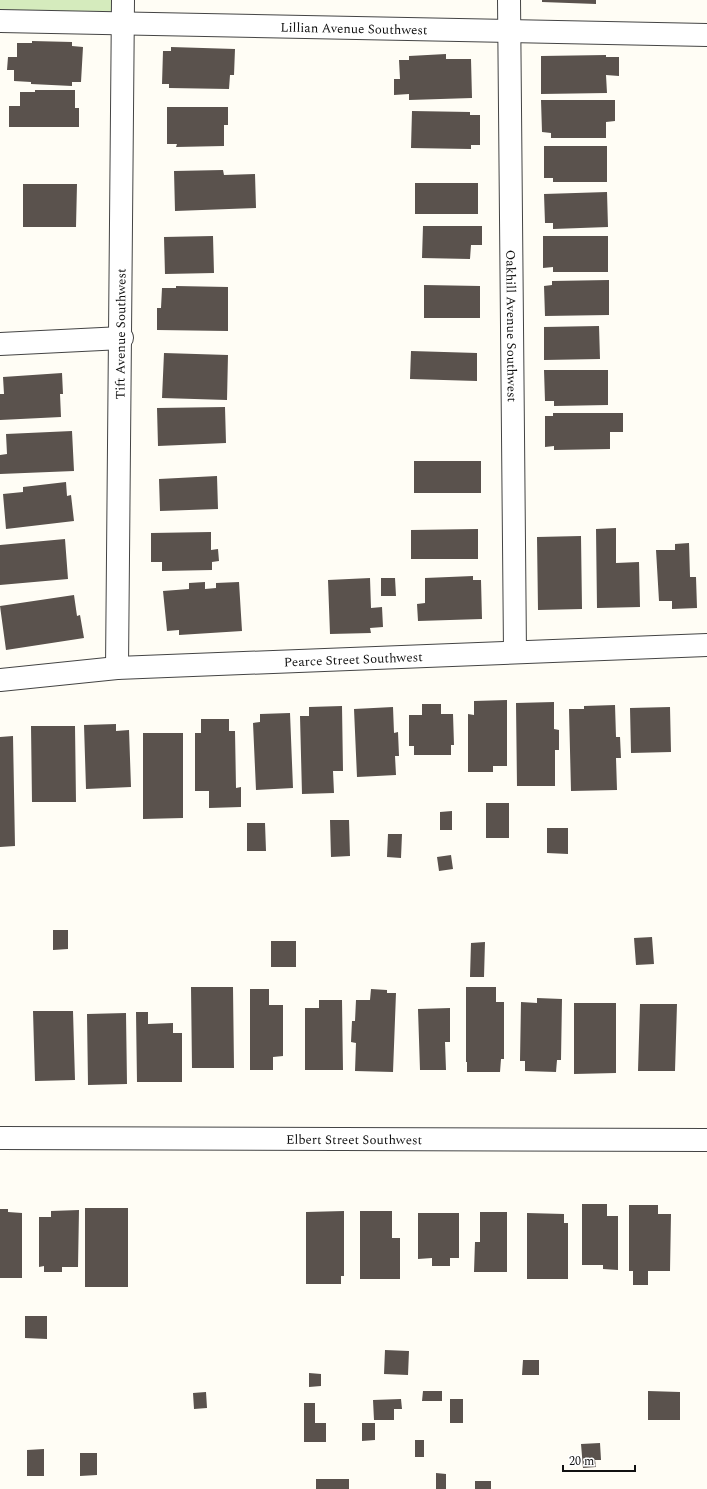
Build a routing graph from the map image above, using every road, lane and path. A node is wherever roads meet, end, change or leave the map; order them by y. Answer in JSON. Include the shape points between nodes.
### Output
{"nodes":[{"id":1,"x":123,"y":0,"type":"edge"},
{"id":2,"x":509,"y":0,"type":"edge"},
{"id":3,"x":0,"y":21,"type":"edge"},
{"id":4,"x":123,"y":24,"type":"junction"},
{"id":5,"x":509,"y":30,"type":"junction"},
{"id":6,"x":707,"y":35,"type":"edge"},
{"id":7,"x":122,"y":338,"type":"junction"},
{"id":8,"x":0,"y":344,"type":"edge"},
{"id":9,"x":707,"y":645,"type":"edge"},
{"id":10,"x":515,"y":652,"type":"junction"},
{"id":11,"x":117,"y":668,"type":"junction"},
{"id":12,"x":0,"y":680,"type":"edge"},
{"id":13,"x":0,"y":1138,"type":"edge"},
{"id":14,"x":707,"y":1140,"type":"edge"}],
"edges":[{"from":1,"to":4,"type":"street","name":"Tift Avenue Southwest"},
{"from":2,"to":5,"type":"street","name":"Oakhill Avenue Southwest"},
{"from":3,"to":4,"type":"street","name":"Lillian Avenue Southwest"},
{"from":4,"to":5,"type":"street","name":"Lillian Avenue Southwest"},
{"from":4,"to":7,"type":"street","name":"Tift Avenue Southwest"},
{"from":5,"to":6,"type":"street","name":"Lillian Avenue Southwest"},
{"from":5,"to":10,"type":"street","name":"Oakhill Avenue Southwest"},
{"from":7,"to":8,"type":"street"},
{"from":7,"to":11,"type":"street","name":"Tift Avenue Southwest"},
{"from":9,"to":10,"type":"street","name":"Pearce Street Southwest"},
{"from":10,"to":11,"type":"street","name":"Pearce Street Southwest"},
{"from":11,"to":12,"type":"street","name":"Pearce Street Southwest"},
{"from":13,"to":14,"type":"street","name":"Elbert Street Southwest"}]}
